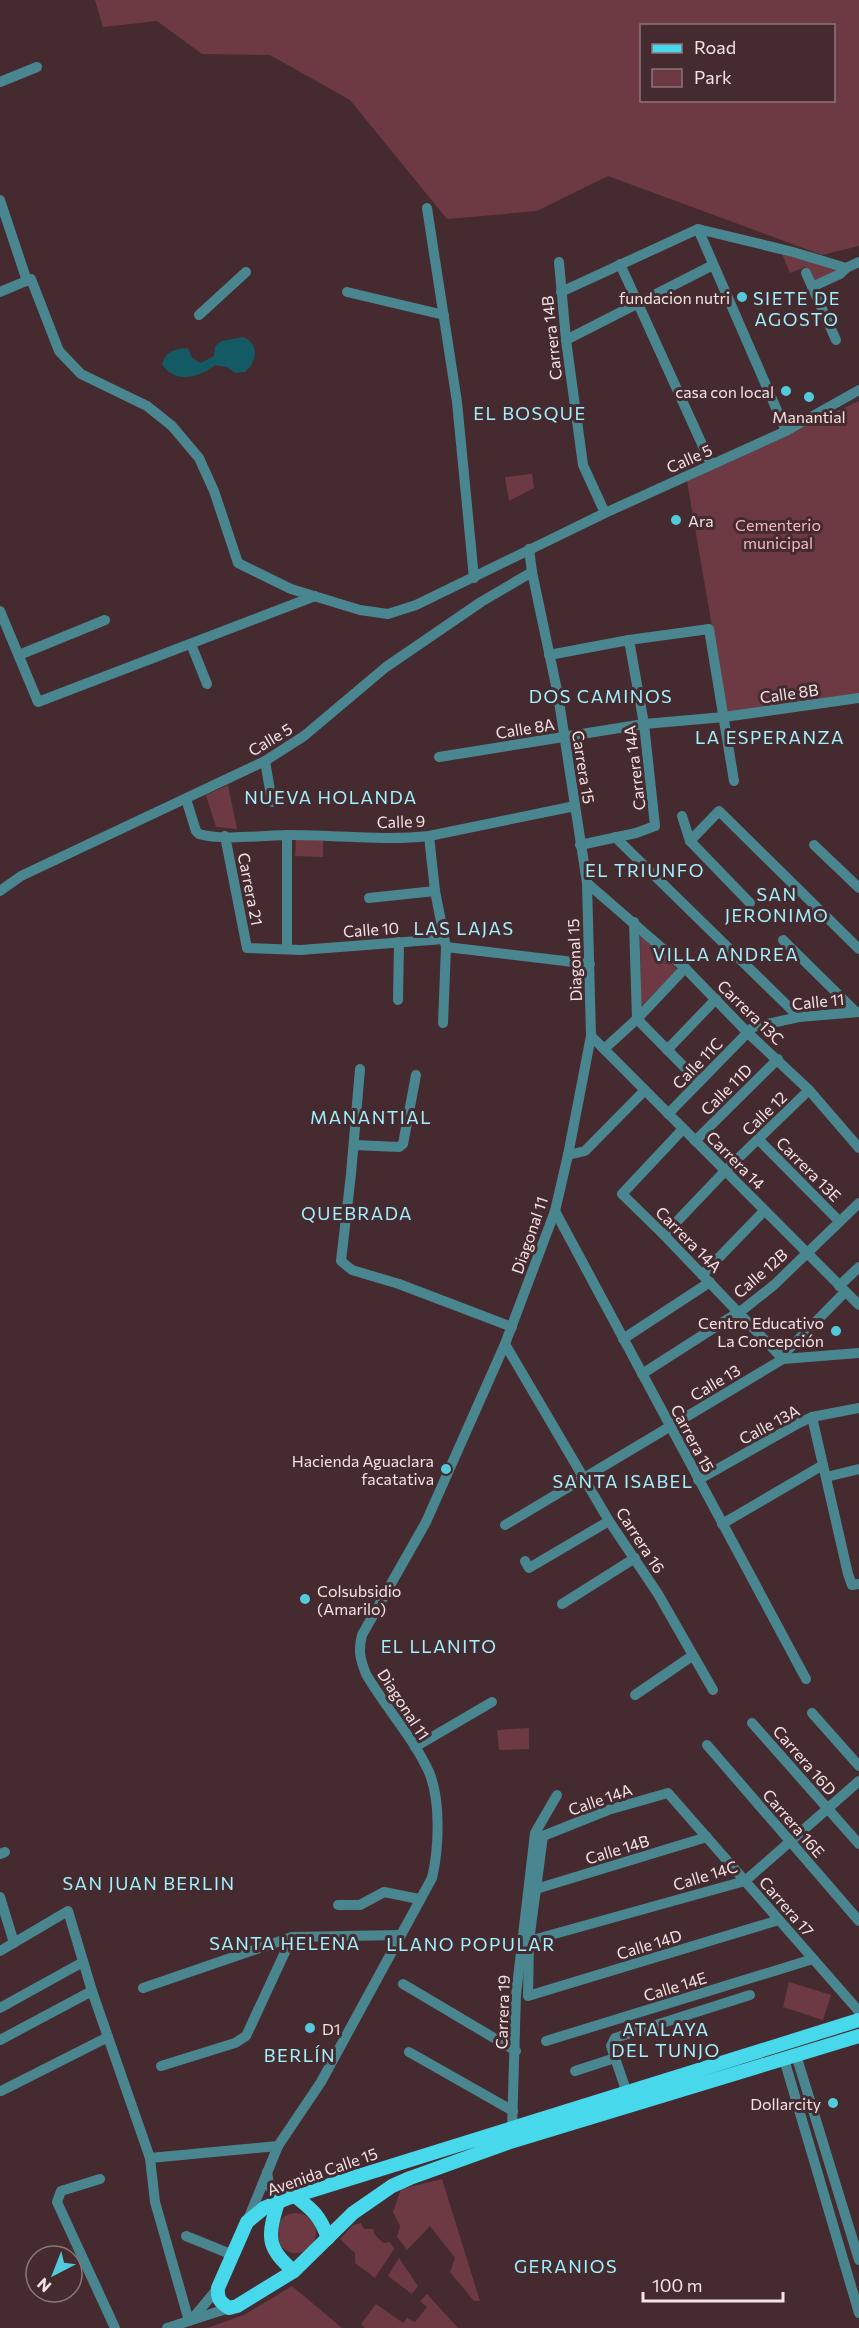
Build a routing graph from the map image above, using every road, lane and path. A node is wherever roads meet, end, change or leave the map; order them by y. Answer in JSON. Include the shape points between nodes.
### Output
{"nodes":[{"id":1,"x":37,"y":67,"type":"dead end"},
{"id":2,"x":0,"y":81,"type":"edge"},
{"id":3,"x":0,"y":200,"type":"edge"},
{"id":4,"x":427,"y":208,"type":"dead end"},
{"id":5,"x":698,"y":229,"type":"junction"},
{"id":6,"x":559,"y":262,"type":"dead end"},
{"id":7,"x":859,"y":262,"type":"edge"},
{"id":8,"x":620,"y":264,"type":"junction"},
{"id":9,"x":713,"y":265,"type":"junction"},
{"id":10,"x":846,"y":268,"type":"junction"},
{"id":11,"x":246,"y":272,"type":"dead end"},
{"id":12,"x":806,"y":273,"type":"dead end"},
{"id":13,"x":27,"y":281,"type":"junction"},
{"id":14,"x":812,"y":287,"type":"junction"},
{"id":15,"x":0,"y":292,"type":"edge"},
{"id":16,"x":347,"y":292,"type":"dead end"},
{"id":17,"x":561,"y":292,"type":"junction"},
{"id":18,"x":638,"y":303,"type":"junction"},
{"id":19,"x":199,"y":315,"type":"dead end"},
{"id":20,"x":444,"y":315,"type":"junction"},
{"id":21,"x":566,"y":340,"type":"junction"},
{"id":22,"x":836,"y":340,"type":"dead end"},
{"id":23,"x":859,"y":390,"type":"edge"},
{"id":24,"x":786,"y":431,"type":"junction"},
{"id":25,"x":711,"y":464,"type":"junction"},
{"id":26,"x":605,"y":513,"type":"junction"},
{"id":27,"x":530,"y":549,"type":"junction"},
{"id":28,"x":532,"y":572,"type":"junction"},
{"id":29,"x":474,"y":578,"type":"junction"},
{"id":30,"x":315,"y":596,"type":"junction"},
{"id":31,"x":0,"y":611,"type":"edge"},
{"id":32,"x":105,"y":620,"type":"dead end"},
{"id":33,"x":629,"y":640,"type":"junction"},
{"id":34,"x":191,"y":644,"type":"junction"},
{"id":35,"x":19,"y":655,"type":"junction"},
{"id":36,"x":549,"y":655,"type":"junction"},
{"id":37,"x":207,"y":684,"type":"dead end"},
{"id":38,"x":859,"y":698,"type":"edge"},
{"id":39,"x":724,"y":717,"type":"junction"},
{"id":40,"x":644,"y":724,"type":"junction"},
{"id":41,"x":564,"y":737,"type":"junction"},
{"id":42,"x":439,"y":757,"type":"dead end"},
{"id":43,"x":266,"y":761,"type":"junction"},
{"id":44,"x":734,"y":781,"type":"dead end"},
{"id":45,"x":186,"y":799,"type":"junction"},
{"id":46,"x":272,"y":802,"type":"dead end"},
{"id":47,"x":575,"y":806,"type":"junction"},
{"id":48,"x":682,"y":816,"type":"dead end"},
{"id":49,"x":287,"y":835,"type":"junction"},
{"id":50,"x":225,"y":836,"type":"junction"},
{"id":51,"x":429,"y":836,"type":"junction"},
{"id":52,"x":615,"y":837,"type":"junction"},
{"id":53,"x":690,"y":841,"type":"junction"},
{"id":54,"x":580,"y":844,"type":"junction"},
{"id":55,"x":814,"y":845,"type":"dead end"},
{"id":56,"x":587,"y":883,"type":"junction"},
{"id":57,"x":859,"y":888,"type":"edge"},
{"id":58,"x":0,"y":891,"type":"edge"},
{"id":59,"x":435,"y":891,"type":"junction"},
{"id":60,"x":369,"y":898,"type":"dead end"},
{"id":61,"x":750,"y":903,"type":"dead end"},
{"id":62,"x":634,"y":922,"type":"junction"},
{"id":63,"x":783,"y":939,"type":"dead end"},
{"id":64,"x":399,"y":942,"type":"junction"},
{"id":65,"x":445,"y":943,"type":"junction"},
{"id":66,"x":247,"y":948,"type":"joint"},
{"id":67,"x":287,"y":949,"type":"junction"},
{"id":68,"x":859,"y":949,"type":"edge"},
{"id":69,"x":590,"y":964,"type":"junction"},
{"id":70,"x":685,"y":968,"type":"junction"},
{"id":71,"x":716,"y":999,"type":"junction"},
{"id":72,"x":398,"y":1000,"type":"dead end"},
{"id":73,"x":857,"y":1012,"type":"edge"},
{"id":74,"x":799,"y":1017,"type":"junction"},
{"id":75,"x":637,"y":1019,"type":"junction"},
{"id":76,"x":443,"y":1023,"type":"dead end"},
{"id":77,"x":747,"y":1032,"type":"junction"},
{"id":78,"x":591,"y":1036,"type":"junction"},
{"id":79,"x":604,"y":1049,"type":"junction"},
{"id":80,"x":667,"y":1050,"type":"junction"},
{"id":81,"x":777,"y":1059,"type":"junction"},
{"id":82,"x":360,"y":1069,"type":"dead end"},
{"id":83,"x":416,"y":1075,"type":"dead end"},
{"id":84,"x":699,"y":1082,"type":"junction"},
{"id":85,"x":645,"y":1090,"type":"junction"},
{"id":86,"x":809,"y":1090,"type":"junction"},
{"id":87,"x":668,"y":1114,"type":"junction"},
{"id":88,"x":683,"y":1129,"type":"junction"},
{"id":89,"x":758,"y":1139,"type":"junction"},
{"id":90,"x":695,"y":1141,"type":"junction"},
{"id":91,"x":354,"y":1145,"type":"junction"},
{"id":92,"x":859,"y":1148,"type":"edge"},
{"id":93,"x":568,"y":1155,"type":"junction"},
{"id":94,"x":725,"y":1171,"type":"junction"},
{"id":95,"x":859,"y":1203,"type":"edge"},
{"id":96,"x":555,"y":1211,"type":"junction"},
{"id":97,"x":764,"y":1211,"type":"junction"},
{"id":98,"x":839,"y":1221,"type":"junction"},
{"id":99,"x":664,"y":1235,"type":"junction"},
{"id":100,"x":806,"y":1253,"type":"junction"},
{"id":101,"x":859,"y":1267,"type":"edge"},
{"id":102,"x":706,"y":1279,"type":"junction"},
{"id":103,"x":842,"y":1289,"type":"junction"},
{"id":104,"x":859,"y":1305,"type":"edge"},
{"id":105,"x":738,"y":1311,"type":"junction"},
{"id":106,"x":512,"y":1327,"type":"junction"},
{"id":107,"x":624,"y":1339,"type":"junction"},
{"id":108,"x":505,"y":1344,"type":"junction"},
{"id":109,"x":859,"y":1353,"type":"edge"},
{"id":110,"x":782,"y":1358,"type":"junction"},
{"id":111,"x":642,"y":1374,"type":"junction"},
{"id":112,"x":859,"y":1408,"type":"edge"},
{"id":113,"x":812,"y":1418,"type":"junction"},
{"id":114,"x":669,"y":1427,"type":"junction"},
{"id":115,"x":823,"y":1465,"type":"junction"},
{"id":116,"x":859,"y":1469,"type":"edge"},
{"id":117,"x":826,"y":1477,"type":"junction"},
{"id":118,"x":586,"y":1478,"type":"junction"},
{"id":119,"x":698,"y":1480,"type":"junction"},
{"id":120,"x":609,"y":1521,"type":"junction"},
{"id":121,"x":722,"y":1524,"type":"junction"},
{"id":122,"x":505,"y":1525,"type":"dead end"},
{"id":123,"x":635,"y":1558,"type":"junction"},
{"id":124,"x":525,"y":1561,"type":"dead end"},
{"id":125,"x":856,"y":1584,"type":"edge"},
{"id":126,"x":562,"y":1604,"type":"dead end"},
{"id":127,"x":692,"y":1656,"type":"junction"},
{"id":128,"x":806,"y":1679,"type":"dead end"},
{"id":129,"x":713,"y":1690,"type":"dead end"},
{"id":130,"x":635,"y":1695,"type":"dead end"},
{"id":131,"x":492,"y":1702,"type":"dead end"},
{"id":132,"x":812,"y":1713,"type":"dead end"},
{"id":133,"x":752,"y":1723,"type":"dead end"},
{"id":134,"x":707,"y":1745,"type":"dead end"},
{"id":135,"x":414,"y":1747,"type":"junction"},
{"id":136,"x":859,"y":1766,"type":"edge"},
{"id":137,"x":859,"y":1781,"type":"edge"},
{"id":138,"x":668,"y":1793,"type":"joint"},
{"id":139,"x":557,"y":1795,"type":"dead end"},
{"id":140,"x":827,"y":1809,"type":"junction"},
{"id":141,"x":707,"y":1837,"type":"junction"},
{"id":142,"x":790,"y":1841,"type":"junction"},
{"id":143,"x":859,"y":1844,"type":"edge"},
{"id":144,"x":745,"y":1881,"type":"junction"},
{"id":145,"x":536,"y":1889,"type":"junction"},
{"id":146,"x":0,"y":1898,"type":"edge"},
{"id":147,"x":419,"y":1899,"type":"junction"},
{"id":148,"x":338,"y":1905,"type":"dead end"},
{"id":149,"x":779,"y":1920,"type":"junction"},
{"id":150,"x":859,"y":1921,"type":"edge"},
{"id":151,"x":400,"y":1935,"type":"junction"},
{"id":152,"x":292,"y":1937,"type":"junction"},
{"id":153,"x":529,"y":1941,"type":"junction"},
{"id":154,"x":14,"y":1943,"type":"junction"},
{"id":155,"x":0,"y":1952,"type":"edge"},
{"id":156,"x":813,"y":1959,"type":"junction"},
{"id":157,"x":83,"y":1962,"type":"junction"},
{"id":158,"x":403,"y":1984,"type":"dead end"},
{"id":159,"x":143,"y":1988,"type":"dead end"},
{"id":160,"x":92,"y":1991,"type":"junction"},
{"id":161,"x":750,"y":1995,"type":"dead end"},
{"id":162,"x":0,"y":2008,"type":"edge"},
{"id":163,"x":859,"y":2012,"type":"edge"},
{"id":164,"x":859,"y":2020,"type":"edge"},
{"id":165,"x":859,"y":2036,"type":"edge"},
{"id":166,"x":108,"y":2037,"type":"junction"},
{"id":167,"x":0,"y":2040,"type":"edge"},
{"id":168,"x":546,"y":2041,"type":"dead end"},
{"id":169,"x":516,"y":2051,"type":"junction"},
{"id":170,"x":409,"y":2052,"type":"dead end"},
{"id":171,"x":790,"y":2057,"type":"junction"},
{"id":172,"x":615,"y":2058,"type":"junction"},
{"id":173,"x":161,"y":2066,"type":"dead end"},
{"id":174,"x":575,"y":2071,"type":"dead end"},
{"id":175,"x":1,"y":2091,"type":"edge"},
{"id":176,"x":627,"y":2093,"type":"junction"},
{"id":177,"x":513,"y":2111,"type":"junction"},
{"id":178,"x":512,"y":2129,"type":"junction"},
{"id":179,"x":278,"y":2146,"type":"junction"},
{"id":180,"x":150,"y":2158,"type":"junction"},
{"id":181,"x":267,"y":2172,"type":"junction"},
{"id":182,"x":100,"y":2179,"type":"dead end"},
{"id":183,"x":295,"y":2196,"type":"junction"},
{"id":184,"x":278,"y":2202,"type":"junction"},
{"id":185,"x":247,"y":2222,"type":"junction"},
{"id":186,"x":186,"y":2236,"type":"dead end"},
{"id":187,"x":328,"y":2238,"type":"junction"},
{"id":188,"x":233,"y":2255,"type":"junction"},
{"id":189,"x":859,"y":2260,"type":"edge"},
{"id":190,"x":294,"y":2271,"type":"junction"},
{"id":191,"x":218,"y":2288,"type":"junction"},
{"id":192,"x":229,"y":2308,"type":"junction"},
{"id":193,"x":859,"y":2313,"type":"edge"},
{"id":194,"x":190,"y":2320,"type":"junction"},
{"id":195,"x":115,"y":2328,"type":"edge"},
{"id":196,"x":167,"y":2328,"type":"edge"}],
"edges":[{"from":1,"to":2,"type":"street"},
{"from":3,"to":13,"type":"street","name":"Calle 5"},
{"from":4,"to":20,"type":"street"},
{"from":5,"to":8,"type":"street"},
{"from":5,"to":9,"type":"street"},
{"from":5,"to":10,"type":"street"},
{"from":6,"to":17,"type":"street","name":"Carrera 14B"},
{"from":7,"to":10,"type":"street"},
{"from":8,"to":17,"type":"street"},
{"from":8,"to":18,"type":"street"},
{"from":9,"to":18,"type":"street"},
{"from":9,"to":24,"type":"street"},
{"from":10,"to":14,"type":"street"},
{"from":11,"to":19,"type":"street"},
{"from":12,"to":14,"type":"street"},
{"from":13,"to":15,"type":"street"},
{"from":13,"to":30,"type":"street","name":"Calle 5","via":[[31,279],[59,351],[81,374],[147,406],[172,426],[199,458],[238,563],[291,589]]},
{"from":14,"to":22,"type":"street"},
{"from":16,"to":20,"type":"street"},
{"from":17,"to":21,"type":"street","name":"Carrera 14B"},
{"from":18,"to":21,"type":"street"},
{"from":18,"to":25,"type":"street"},
{"from":20,"to":29,"type":"street","via":[[457,402]]},
{"from":21,"to":26,"type":"street","name":"Carrera 14B","via":[[583,465]]},
{"from":23,"to":24,"type":"street","name":"Calle 5"},
{"from":24,"to":25,"type":"street","name":"Calle 5"},
{"from":25,"to":26,"type":"street","name":"Calle 5"},
{"from":26,"to":27,"type":"street","name":"Calle 5"},
{"from":27,"to":28,"type":"street","name":"Carrera 15"},
{"from":27,"to":29,"type":"street","name":"Calle 5"},
{"from":28,"to":36,"type":"street","name":"Carrera 15"},
{"from":28,"to":43,"type":"street","name":"Calle 5","via":[[386,667],[304,736]]},
{"from":29,"to":30,"type":"street","name":"Calle 5","via":[[388,614]]},
{"from":30,"to":34,"type":"street"},
{"from":31,"to":35,"type":"street"},
{"from":32,"to":35,"type":"street"},
{"from":33,"to":36,"type":"street"},
{"from":33,"to":39,"type":"street","via":[[709,628]]},
{"from":33,"to":40,"type":"street","name":"Carrera 14A"},
{"from":34,"to":35,"type":"street","via":[[38,702]]},
{"from":34,"to":37,"type":"street"},
{"from":36,"to":41,"type":"street","name":"Carrera 15"},
{"from":38,"to":39,"type":"street","name":"Calle 8B"},
{"from":39,"to":40,"type":"street","name":"Calle 8A"},
{"from":39,"to":44,"type":"street"},
{"from":40,"to":41,"type":"street","name":"Calle 8A"},
{"from":40,"to":52,"type":"street","name":"Carrera 14A","via":[[656,826]]},
{"from":41,"to":42,"type":"street","name":"Calle 8A"},
{"from":41,"to":47,"type":"street","name":"Carrera 15"},
{"from":43,"to":45,"type":"street","name":"Calle 5"},
{"from":43,"to":46,"type":"street"},
{"from":45,"to":50,"type":"street","name":"Calle 9","via":[[196,831]]},
{"from":45,"to":58,"type":"street","name":"Calle 5","via":[[21,876]]},
{"from":47,"to":51,"type":"street","name":"Calle 9"},
{"from":47,"to":54,"type":"street","name":"Carrera 15"},
{"from":48,"to":53,"type":"street"},
{"from":49,"to":50,"type":"street","name":"Calle 9"},
{"from":49,"to":51,"type":"street","name":"Calle 9"},
{"from":49,"to":67,"type":"street"},
{"from":50,"to":66,"type":"street","name":"Carrera 21"},
{"from":51,"to":59,"type":"street"},
{"from":52,"to":54,"type":"street"},
{"from":52,"to":74,"type":"street"},
{"from":53,"to":61,"type":"street"},
{"from":53,"to":68,"type":"street","via":[[718,811]]},
{"from":54,"to":56,"type":"street","name":"Carrera 15"},
{"from":55,"to":57,"type":"street"},
{"from":56,"to":62,"type":"street","name":"Carrera 13C"},
{"from":56,"to":69,"type":"street","name":"Diagonal 15"},
{"from":59,"to":60,"type":"street"},
{"from":59,"to":65,"type":"street"},
{"from":62,"to":70,"type":"street","name":"Carrera 13C"},
{"from":62,"to":75,"type":"street"},
{"from":63,"to":73,"type":"street"},
{"from":64,"to":65,"type":"street","name":"Calle 10"},
{"from":64,"to":67,"type":"street","name":"Calle 10"},
{"from":64,"to":72,"type":"street"},
{"from":65,"to":69,"type":"street"},
{"from":65,"to":76,"type":"street"},
{"from":66,"to":67,"type":"street","name":"Calle 10"},
{"from":69,"to":78,"type":"street","name":"Diagonal 15"},
{"from":70,"to":71,"type":"street","name":"Carrera 13C"},
{"from":70,"to":75,"type":"street"},
{"from":71,"to":77,"type":"street","name":"Carrera 13C"},
{"from":71,"to":80,"type":"street"},
{"from":73,"to":74,"type":"street","name":"Calle 11"},
{"from":74,"to":77,"type":"street","name":"Calle 11","via":[[764,1023]]},
{"from":75,"to":79,"type":"street"},
{"from":75,"to":80,"type":"street"},
{"from":77,"to":81,"type":"street","name":"Carrera 13C"},
{"from":77,"to":84,"type":"street","name":"Calle 11C"},
{"from":78,"to":79,"type":"street","name":"Carrera 14"},
{"from":78,"to":93,"type":"street","name":"Diagonal 11"},
{"from":79,"to":85,"type":"street","name":"Carrera 14"},
{"from":80,"to":84,"type":"street"},
{"from":81,"to":86,"type":"street","name":"Carrera 13C"},
{"from":81,"to":90,"type":"street","name":"Calle 11D"},
{"from":82,"to":91,"type":"street"},
{"from":83,"to":91,"type":"street","via":[[403,1144]]},
{"from":84,"to":87,"type":"street","name":"Calle 11C"},
{"from":85,"to":87,"type":"street","name":"Carrera 14"},
{"from":85,"to":93,"type":"street","via":[[585,1151]]},
{"from":86,"to":89,"type":"street","name":"Calle 12"},
{"from":86,"to":92,"type":"street","name":"Carrera 13C"},
{"from":87,"to":88,"type":"street","name":"Carrera 14"},
{"from":88,"to":90,"type":"street","name":"Carrera 14"},
{"from":88,"to":99,"type":"street","name":"Carrera 14A","via":[[622,1194]]},
{"from":89,"to":94,"type":"street","name":"Calle 12"},
{"from":89,"to":98,"type":"street","name":"Carrera 13E"},
{"from":90,"to":94,"type":"street","name":"Carrera 14"},
{"from":91,"to":106,"type":"street","via":[[341,1261],[352,1270]]},
{"from":93,"to":96,"type":"street","name":"Diagonal 11"},
{"from":94,"to":97,"type":"street","name":"Carrera 14"},
{"from":94,"to":99,"type":"street","name":"Calle 12"},
{"from":95,"to":98,"type":"street","name":"Calle 12B"},
{"from":96,"to":106,"type":"street","name":"Diagonal 11"},
{"from":96,"to":107,"type":"street","name":"Carrera 15"},
{"from":97,"to":100,"type":"street","name":"Carrera 14"},
{"from":97,"to":102,"type":"street"},
{"from":98,"to":100,"type":"street","name":"Calle 12B"},
{"from":99,"to":102,"type":"street","name":"Carrera 14A"},
{"from":100,"to":103,"type":"street","name":"Carrera 14"},
{"from":100,"to":105,"type":"street","name":"Calle 12B","via":[[774,1285]]},
{"from":101,"to":103,"type":"street"},
{"from":102,"to":105,"type":"street","name":"Carrera 14A"},
{"from":102,"to":107,"type":"street"},
{"from":103,"to":104,"type":"street","name":"Carrera 14"},
{"from":103,"to":110,"type":"street"},
{"from":105,"to":110,"type":"street","name":"Carrera 14A"},
{"from":105,"to":111,"type":"street","name":"Calle 12B"},
{"from":106,"to":108,"type":"street","name":"Diagonal 11"},
{"from":107,"to":111,"type":"street","name":"Carrera 15"},
{"from":108,"to":118,"type":"street","name":"Carrera 16"},
{"from":108,"to":135,"type":"street","name":"Diagonal 11","via":[[426,1522],[359,1645],[366,1674]]},
{"from":109,"to":110,"type":"street","name":"Calle 13"},
{"from":110,"to":114,"type":"street","name":"Calle 13"},
{"from":111,"to":114,"type":"street","name":"Carrera 15"},
{"from":112,"to":113,"type":"street","name":"Calle 13A"},
{"from":113,"to":115,"type":"street"},
{"from":113,"to":119,"type":"street","name":"Calle 13A"},
{"from":114,"to":118,"type":"street","name":"Calle 13"},
{"from":114,"to":119,"type":"street","name":"Carrera 15"},
{"from":115,"to":117,"type":"street"},
{"from":115,"to":121,"type":"street"},
{"from":116,"to":117,"type":"street"},
{"from":117,"to":125,"type":"street","via":[[837,1530]]},
{"from":118,"to":120,"type":"street","name":"Carrera 16"},
{"from":118,"to":122,"type":"street","name":"Calle 13"},
{"from":119,"to":121,"type":"street","name":"Carrera 15"},
{"from":120,"to":123,"type":"street","name":"Carrera 16"},
{"from":120,"to":124,"type":"street","via":[[529,1568]]},
{"from":121,"to":128,"type":"street","name":"Carrera 15"},
{"from":123,"to":126,"type":"street"},
{"from":123,"to":127,"type":"street","name":"Carrera 16"},
{"from":127,"to":129,"type":"street","name":"Carrera 16"},
{"from":127,"to":130,"type":"street"},
{"from":131,"to":135,"type":"street"},
{"from":132,"to":136,"type":"street"},
{"from":133,"to":140,"type":"street","name":"Carrera 16D"},
{"from":134,"to":142,"type":"street","name":"Carrera 16E"},
{"from":135,"to":147,"type":"street","name":"Diagonal 11","via":[[433,1785],[438,1844],[432,1878]]},
{"from":137,"to":140,"type":"street","name":"Calle 14C"},
{"from":138,"to":141,"type":"street","name":"Carrera 17"},
{"from":138,"to":145,"type":"street","name":"Calle 14A","via":[[608,1810],[543,1836]]},
{"from":139,"to":169,"type":"street","name":"Carrera 19","via":[[535,1833],[516,1995]]},
{"from":140,"to":142,"type":"street","name":"Calle 14C"},
{"from":140,"to":143,"type":"street","name":"Carrera 16D"},
{"from":141,"to":144,"type":"street","name":"Carrera 17"},
{"from":141,"to":145,"type":"street","name":"Calle 14B"},
{"from":142,"to":144,"type":"street","name":"Calle 14C"},
{"from":142,"to":150,"type":"street","name":"Carrera 16E"},
{"from":144,"to":149,"type":"street","name":"Carrera 17"},
{"from":144,"to":153,"type":"street","name":"Calle 14C"},
{"from":145,"to":153,"type":"street"},
{"from":146,"to":154,"type":"street"},
{"from":147,"to":148,"type":"street","via":[[384,1892],[360,1905]]},
{"from":147,"to":151,"type":"street","name":"Diagonal 11"},
{"from":149,"to":153,"type":"street","name":"Calle 14D","via":[[528,1996]]},
{"from":149,"to":156,"type":"street","name":"Carrera 17"},
{"from":151,"to":152,"type":"street"},
{"from":151,"to":179,"type":"street","name":"Diagonal 11","via":[[321,2082]]},
{"from":152,"to":159,"type":"street"},
{"from":152,"to":173,"type":"street","via":[[246,2036]]},
{"from":154,"to":155,"type":"street"},
{"from":154,"to":157,"type":"street","via":[[68,1911]]},
{"from":156,"to":163,"type":"street","name":"Carrera 17"},
{"from":156,"to":168,"type":"street","name":"Calle 14E"},
{"from":157,"to":160,"type":"street"},
{"from":157,"to":162,"type":"street"},
{"from":158,"to":169,"type":"street"},
{"from":160,"to":166,"type":"street"},
{"from":160,"to":167,"type":"street"},
{"from":161,"to":172,"type":"street","via":[[615,2038],[611,2046]]},
{"from":164,"to":176,"type":"main road","name":"Avenida Calle 15"},
{"from":165,"to":171,"type":"main road"},
{"from":166,"to":175,"type":"street"},
{"from":166,"to":180,"type":"street"},
{"from":169,"to":177,"type":"street","name":"Carrera 19"},
{"from":170,"to":177,"type":"street"},
{"from":171,"to":187,"type":"main road","via":[[510,2142],[410,2178],[353,2213]]},
{"from":171,"to":189,"type":"street"},
{"from":171,"to":193,"type":"street"},
{"from":172,"to":174,"type":"street"},
{"from":172,"to":176,"type":"street"},
{"from":176,"to":178,"type":"main road","name":"Avenida Calle 15"},
{"from":177,"to":178,"type":"street","name":"Carrera 19"},
{"from":178,"to":183,"type":"main road","name":"Avenida Calle 15"},
{"from":179,"to":180,"type":"street"},
{"from":179,"to":181,"type":"street","name":"Diagonal 11"},
{"from":180,"to":194,"type":"street","via":[[155,2202]]},
{"from":181,"to":184,"type":"street","via":[[268,2185]]},
{"from":181,"to":185,"type":"street","name":"Diagonal 11"},
{"from":182,"to":195,"type":"street","via":[[61,2191],[57,2202]]},
{"from":183,"to":184,"type":"main road","name":"Avenida Calle 15"},
{"from":183,"to":187,"type":"main road","via":[[315,2211]]},
{"from":184,"to":185,"type":"main road","name":"Avenida Calle 15"},
{"from":184,"to":190,"type":"main road","via":[[272,2245]]},
{"from":185,"to":188,"type":"main road"},
{"from":186,"to":188,"type":"street"},
{"from":187,"to":190,"type":"main road"},
{"from":188,"to":191,"type":"main road"},
{"from":190,"to":192,"type":"main road"},
{"from":191,"to":192,"type":"main road","via":[[220,2303]]},
{"from":191,"to":194,"type":"street"},
{"from":192,"to":194,"type":"street"},
{"from":194,"to":196,"type":"street"}]}
